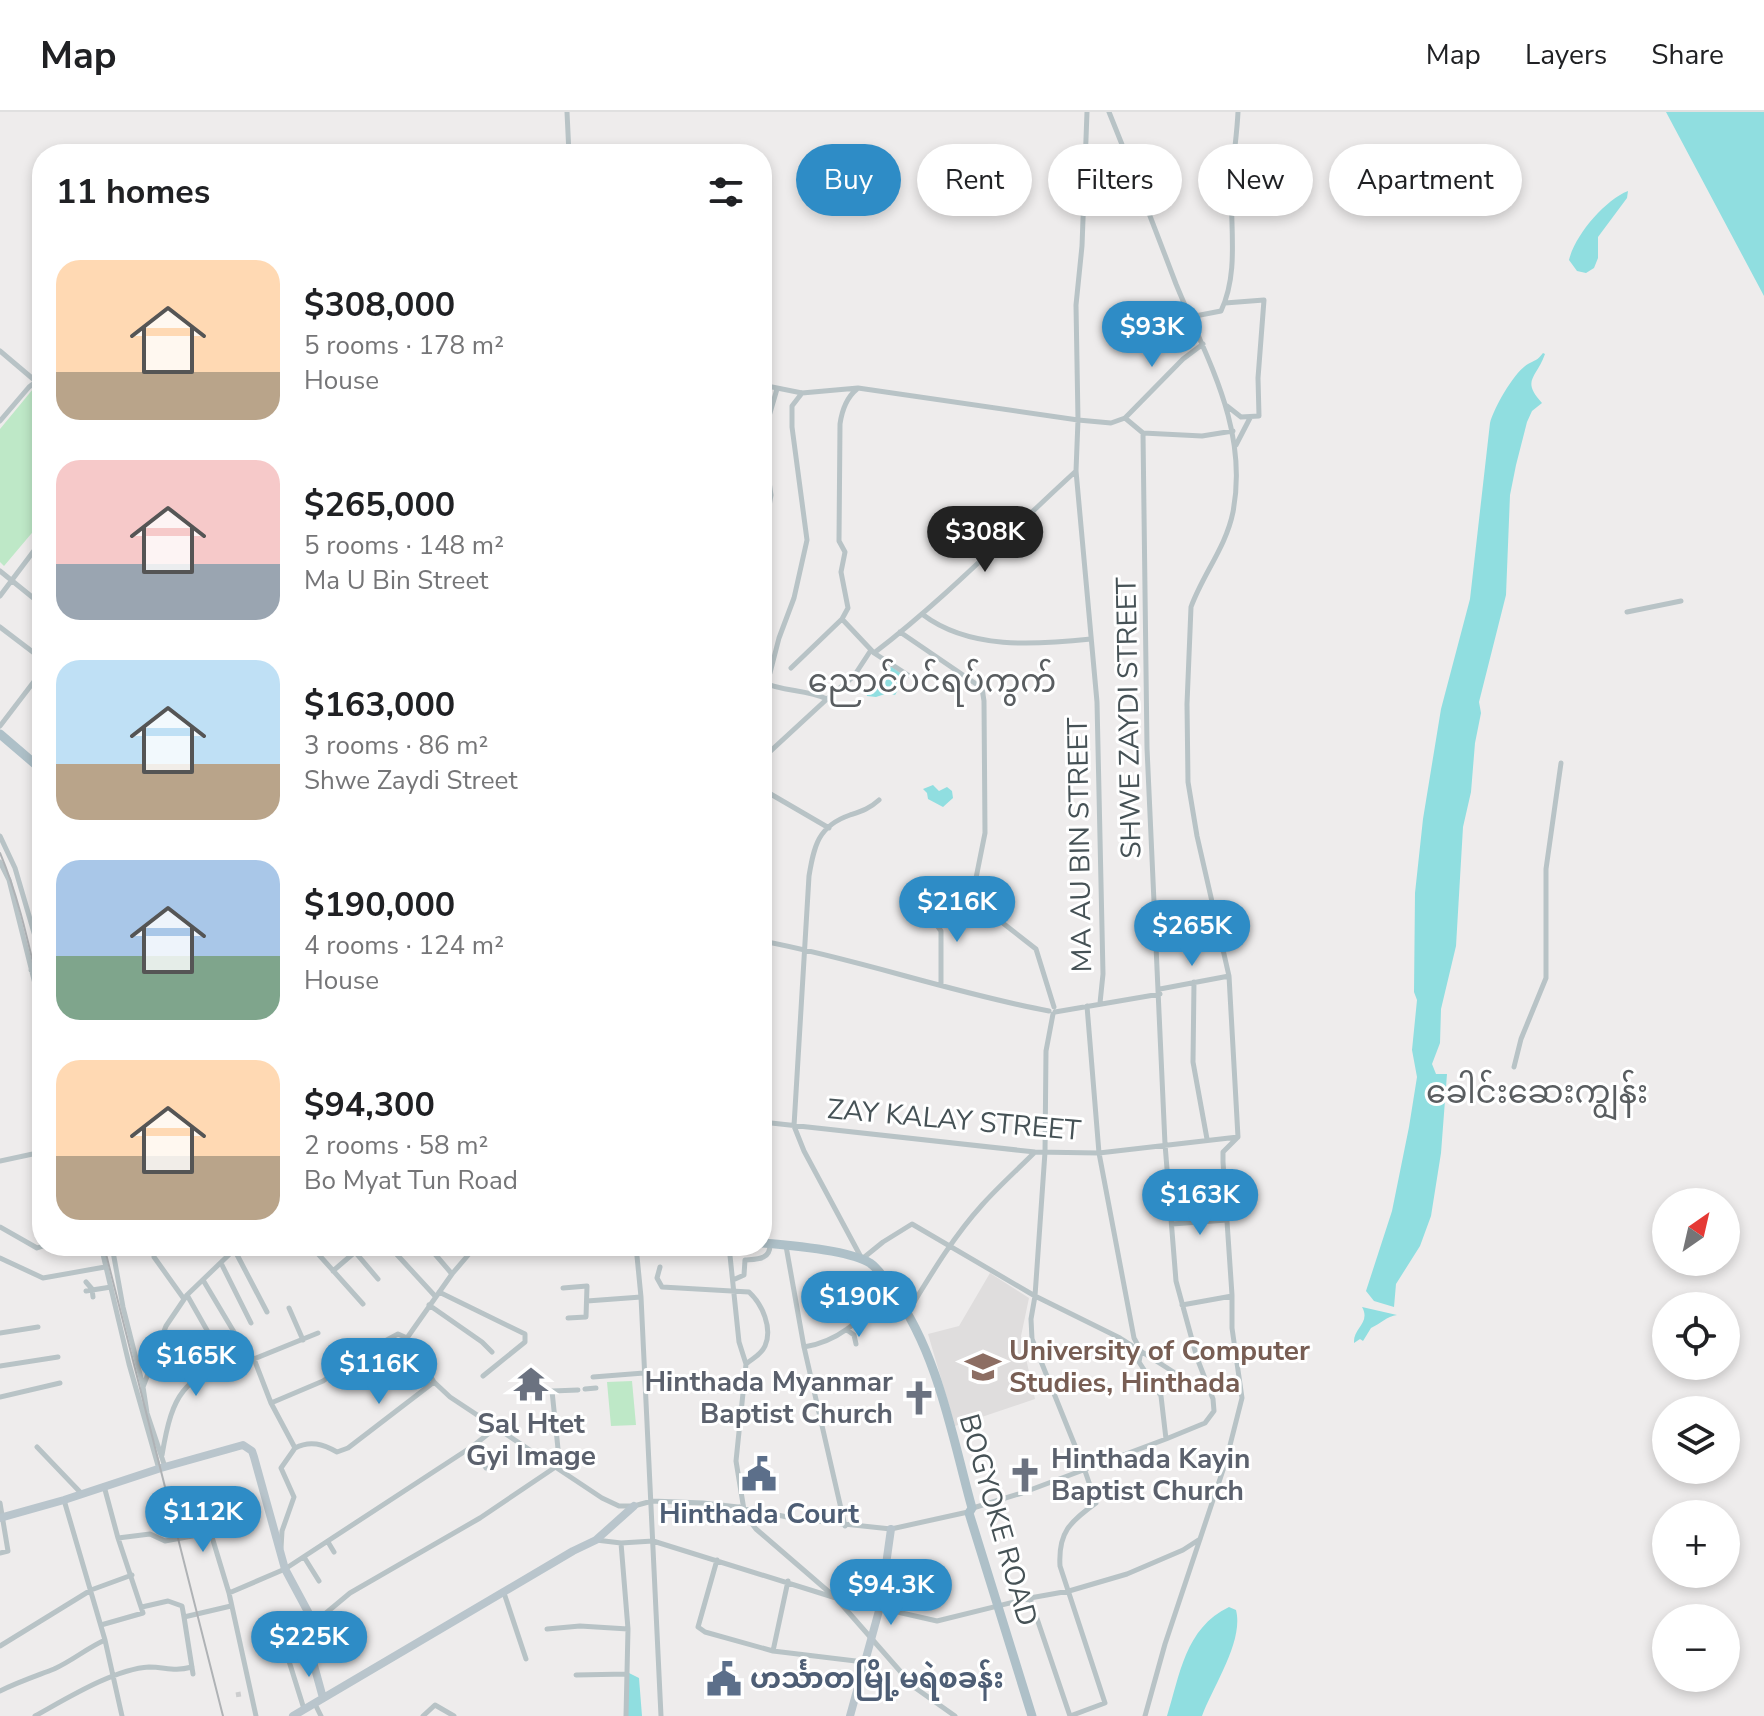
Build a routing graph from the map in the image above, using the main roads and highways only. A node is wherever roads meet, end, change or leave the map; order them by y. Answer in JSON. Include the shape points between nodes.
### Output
{"nodes":[{"id":1,"x":0,"y":734,"type":"edge"},
{"id":2,"x":32,"y":761,"type":"edge"},
{"id":3,"x":772,"y":1244,"type":"edge"},
{"id":4,"x":1032,"y":1716,"type":"edge"}],
"edges":[{"from":1,"to":2,"type":"main road"},
{"from":3,"to":4,"type":"main road","name":"BOGYOKE ROAD","via":[[862,1259],[873,1265],[908,1312],[947,1416]]}]}
